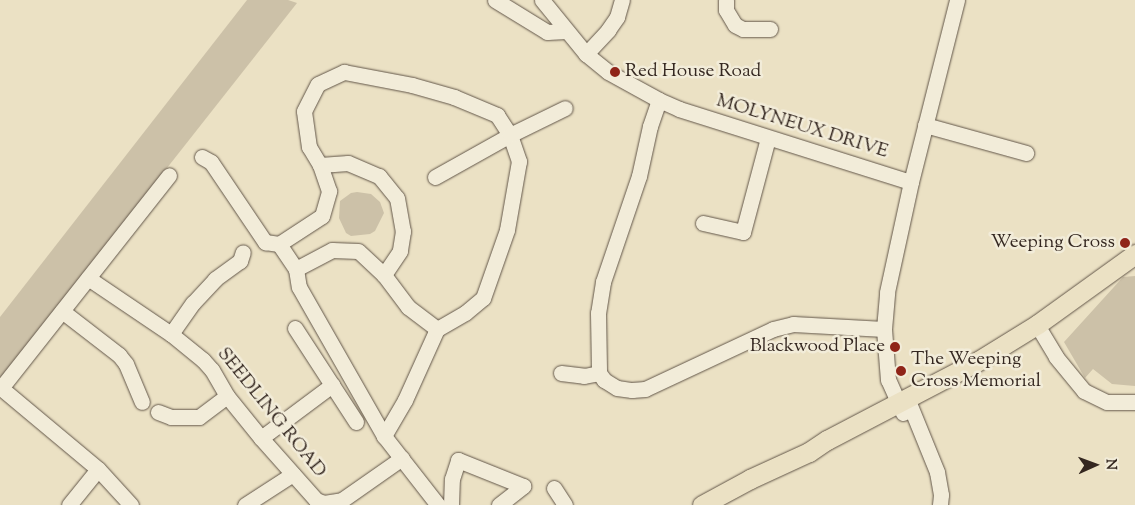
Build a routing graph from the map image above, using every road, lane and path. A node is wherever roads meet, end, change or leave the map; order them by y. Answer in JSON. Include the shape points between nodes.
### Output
{"nodes":[{"id":1,"x":496,"y":0,"type":"edge"},
{"id":2,"x":542,"y":0,"type":"edge"},
{"id":3,"x":622,"y":0,"type":"edge"},
{"id":4,"x":726,"y":0,"type":"edge"},
{"id":5,"x":957,"y":0,"type":"edge"},
{"id":6,"x":770,"y":29,"type":"dead end"},
{"id":7,"x":566,"y":31,"type":"junction"},
{"id":8,"x":586,"y":54,"type":"junction"},
{"id":9,"x":659,"y":100,"type":"junction"},
{"id":10,"x":565,"y":108,"type":"dead end"},
{"id":11,"x":925,"y":125,"type":"junction"},
{"id":12,"x":510,"y":135,"type":"junction"},
{"id":13,"x":768,"y":138,"type":"junction"},
{"id":14,"x":1026,"y":153,"type":"dead end"},
{"id":15,"x":202,"y":157,"type":"dead end"},
{"id":16,"x":320,"y":165,"type":"junction"},
{"id":17,"x":169,"y":175,"type":"dead end"},
{"id":18,"x":436,"y":177,"type":"dead end"},
{"id":19,"x":911,"y":182,"type":"junction"},
{"id":20,"x":703,"y":223,"type":"dead end"},
{"id":21,"x":279,"y":244,"type":"junction"},
{"id":22,"x":244,"y":252,"type":"dead end"},
{"id":23,"x":1128,"y":259,"type":"edge"},
{"id":24,"x":296,"y":269,"type":"junction"},
{"id":25,"x":384,"y":275,"type":"junction"},
{"id":26,"x":88,"y":278,"type":"junction"},
{"id":27,"x":62,"y":311,"type":"junction"},
{"id":28,"x":295,"y":328,"type":"dead end"},
{"id":29,"x":884,"y":328,"type":"junction"},
{"id":30,"x":437,"y":329,"type":"junction"},
{"id":31,"x":1040,"y":331,"type":"junction"},
{"id":32,"x":171,"y":334,"type":"junction"},
{"id":33,"x":561,"y":373,"type":"dead end"},
{"id":34,"x":598,"y":373,"type":"junction"},
{"id":35,"x":332,"y":385,"type":"junction"},
{"id":36,"x":227,"y":396,"type":"junction"},
{"id":37,"x":142,"y":402,"type":"dead end"},
{"id":38,"x":1135,"y":402,"type":"edge"},
{"id":39,"x":905,"y":406,"type":"junction"},
{"id":40,"x":158,"y":412,"type":"dead end"},
{"id":41,"x":356,"y":422,"type":"dead end"},
{"id":42,"x":384,"y":436,"type":"junction"},
{"id":43,"x":261,"y":438,"type":"junction"},
{"id":44,"x":402,"y":458,"type":"junction"},
{"id":45,"x":98,"y":469,"type":"junction"},
{"id":46,"x":292,"y":474,"type":"junction"},
{"id":47,"x":554,"y":488,"type":"dead end"},
{"id":48,"x":69,"y":505,"type":"edge"},
{"id":49,"x":131,"y":505,"type":"edge"},
{"id":50,"x":244,"y":505,"type":"edge"},
{"id":51,"x":438,"y":505,"type":"edge"},
{"id":52,"x":452,"y":505,"type":"edge"},
{"id":53,"x":499,"y":505,"type":"edge"},
{"id":54,"x":565,"y":505,"type":"edge"},
{"id":55,"x":702,"y":505,"type":"edge"},
{"id":56,"x":940,"y":505,"type":"edge"}],
"edges":[{"from":1,"to":7,"type":"street","via":[[547,32]]},
{"from":2,"to":7,"type":"street","name":"MOLYNEUX DRIVE"},
{"from":3,"to":8,"type":"street","via":[[617,17]]},
{"from":4,"to":6,"type":"street","via":[[726,10],[735,25],[742,29]]},
{"from":5,"to":11,"type":"street"},
{"from":7,"to":8,"type":"street","name":"MOLYNEUX DRIVE"},
{"from":8,"to":9,"type":"street","name":"MOLYNEUX DRIVE","via":[[608,72]]},
{"from":9,"to":13,"type":"street","name":"MOLYNEUX DRIVE","via":[[679,110]]},
{"from":9,"to":34,"type":"street","via":[[639,176],[603,282],[598,313]]},
{"from":10,"to":12,"type":"street"},
{"from":11,"to":14,"type":"street"},
{"from":11,"to":19,"type":"street"},
{"from":12,"to":16,"type":"street","via":[[497,115],[454,98],[412,85],[344,72],[318,84],[304,111],[309,147]]},
{"from":12,"to":18,"type":"street"},
{"from":12,"to":30,"type":"street","via":[[519,161],[507,230],[483,298]]},
{"from":13,"to":19,"type":"street","name":"MOLYNEUX DRIVE"},
{"from":13,"to":20,"type":"street","via":[[743,232]]},
{"from":15,"to":21,"type":"street","via":[[211,162],[265,242]]},
{"from":16,"to":21,"type":"street","via":[[329,191],[322,216]]},
{"from":16,"to":25,"type":"street","via":[[348,162],[379,176],[397,198],[404,231],[400,251]]},
{"from":17,"to":26,"type":"street"},
{"from":19,"to":29,"type":"street","via":[[887,292]]},
{"from":21,"to":24,"type":"street"},
{"from":22,"to":32,"type":"street","via":[[240,261],[215,279],[193,302]]},
{"from":23,"to":31,"type":"main road","via":[[1104,290]]},
{"from":24,"to":25,"type":"street","via":[[332,250],[358,251]]},
{"from":24,"to":42,"type":"street","via":[[299,287]]},
{"from":25,"to":30,"type":"street","via":[[408,307]]},
{"from":26,"to":27,"type":"street"},
{"from":26,"to":32,"type":"street","name":"SEEDLING ROAD"},
{"from":27,"to":37,"type":"street","via":[[119,355]]},
{"from":27,"to":45,"type":"street","via":[[1,388]]},
{"from":28,"to":35,"type":"street"},
{"from":29,"to":34,"type":"street","via":[[793,324],[774,329],[645,389],[617,388]]},
{"from":29,"to":39,"type":"street","via":[[888,380]]},
{"from":30,"to":42,"type":"street","via":[[405,400]]},
{"from":31,"to":38,"type":"street","via":[[1084,391],[1107,402]]},
{"from":31,"to":39,"type":"main road","via":[[949,378]]},
{"from":32,"to":36,"type":"street","name":"SEEDLING ROAD","via":[[212,370]]},
{"from":33,"to":34,"type":"street","via":[[584,376]]},
{"from":35,"to":41,"type":"street"},
{"from":35,"to":43,"type":"street"},
{"from":36,"to":40,"type":"street","via":[[198,417],[171,418]]},
{"from":36,"to":43,"type":"street","name":"SEEDLING ROAD"},
{"from":39,"to":55,"type":"main road","via":[[831,448],[808,452]]},
{"from":39,"to":56,"type":"street","via":[[937,472]]},
{"from":42,"to":44,"type":"street"},
{"from":43,"to":46,"type":"street","name":"SEEDLING ROAD"},
{"from":44,"to":46,"type":"street","name":"SEEDLING ROAD","via":[[350,496],[333,503],[316,500]]},
{"from":44,"to":51,"type":"street"},
{"from":45,"to":48,"type":"street"},
{"from":45,"to":49,"type":"street"},
{"from":46,"to":50,"type":"street"},
{"from":47,"to":54,"type":"street"},
{"from":52,"to":53,"type":"street","via":[[452,479],[458,460],[523,486]]}]}
